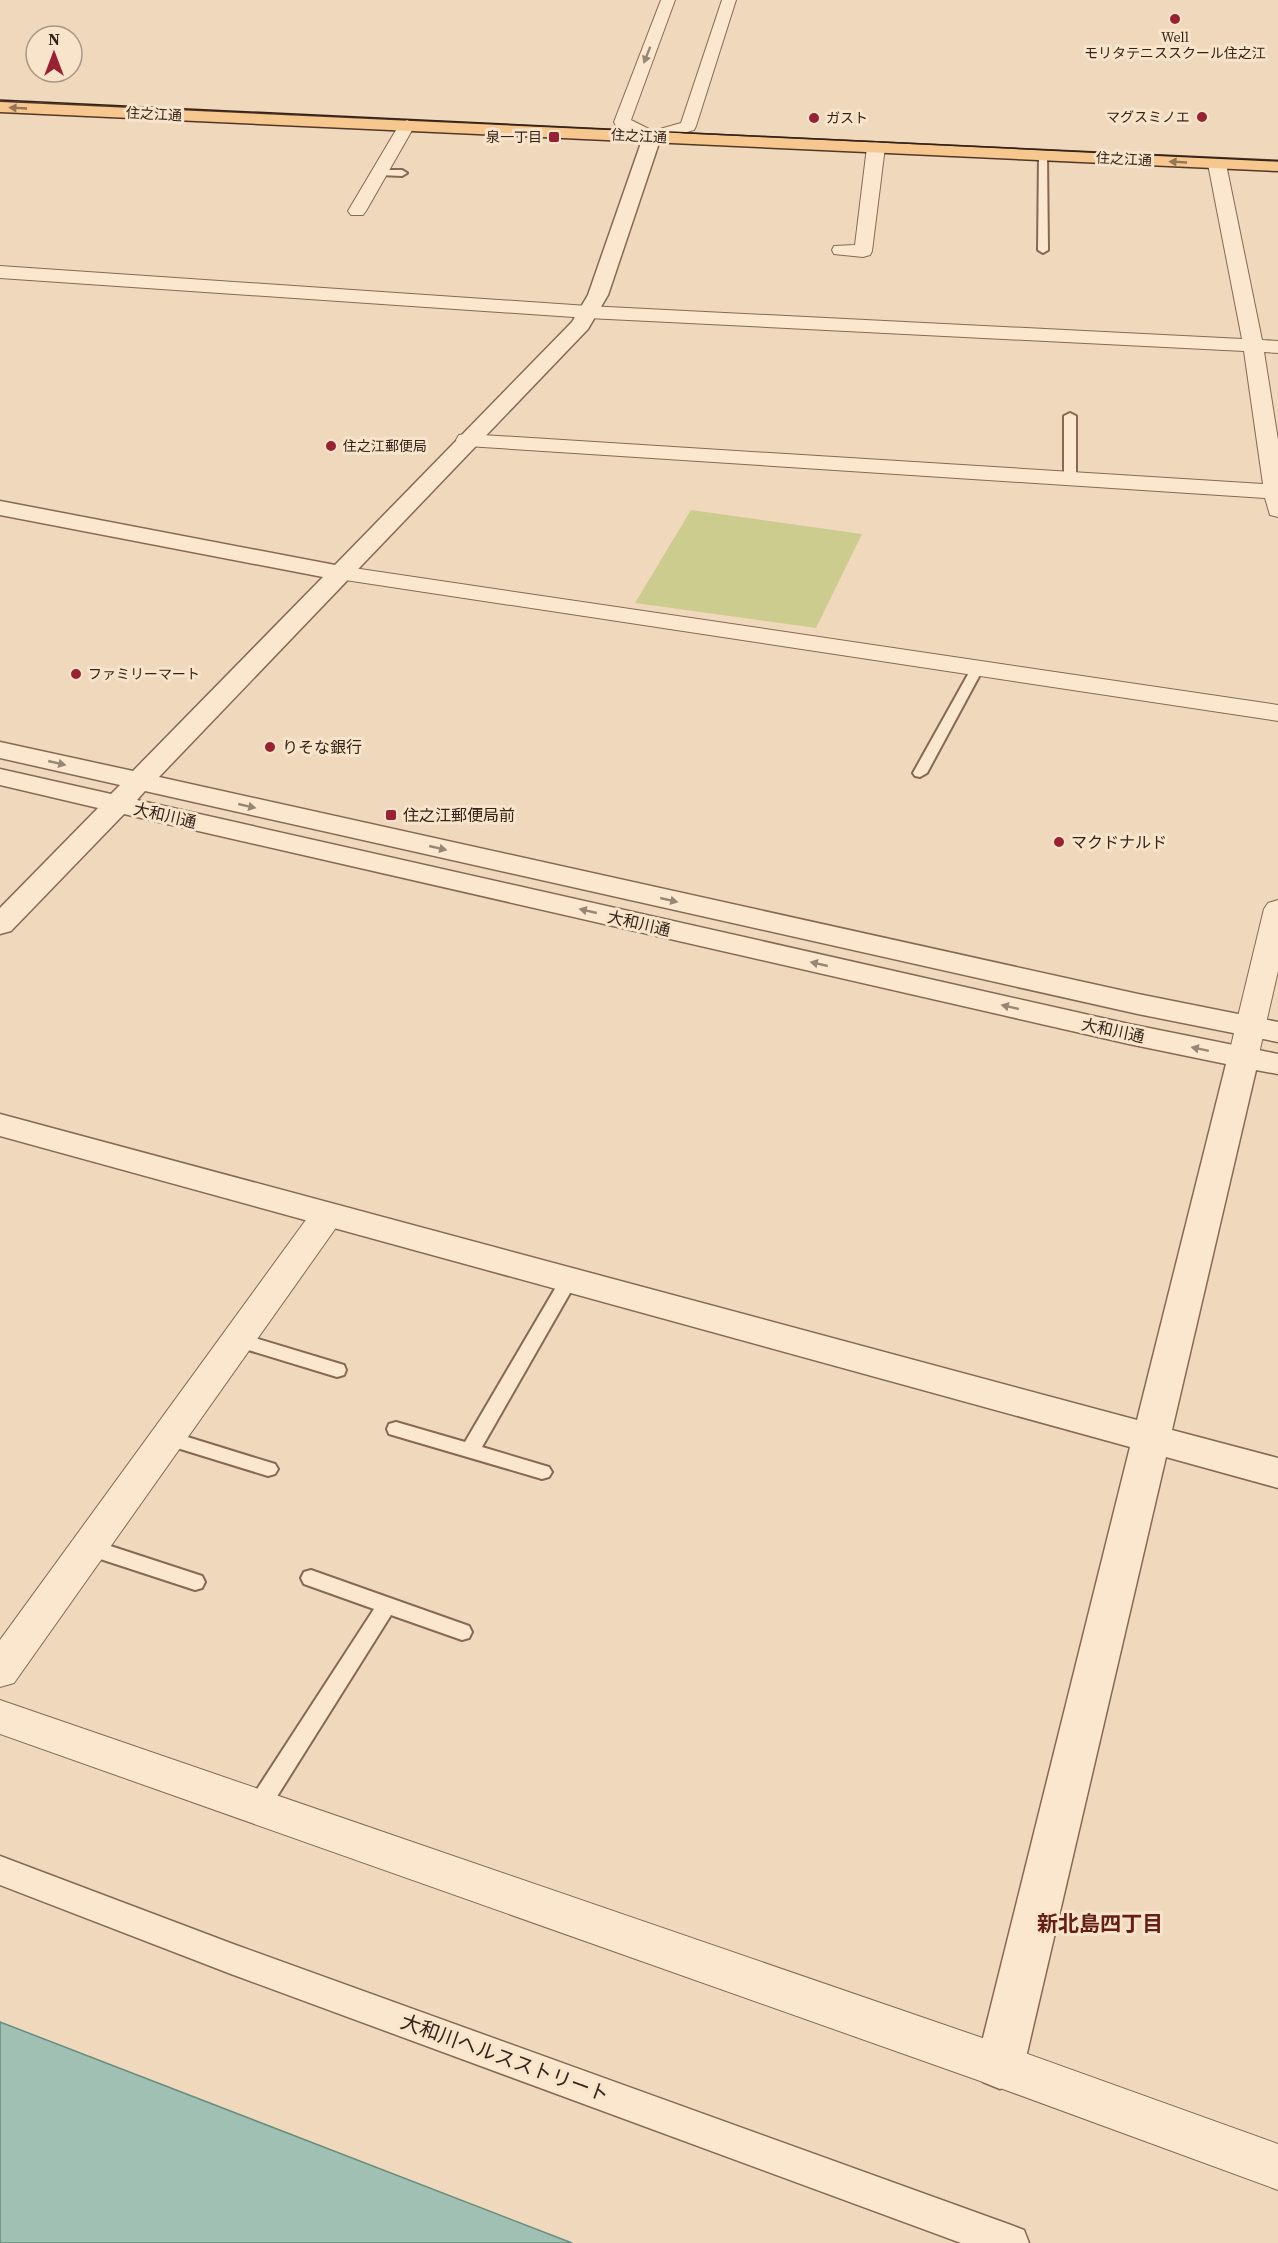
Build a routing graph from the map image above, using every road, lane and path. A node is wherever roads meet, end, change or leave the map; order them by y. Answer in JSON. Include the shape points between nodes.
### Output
{"nodes":[{"id":1,"x":668,"y":0,"type":"edge"},
{"id":2,"x":729,"y":0,"type":"edge"},
{"id":3,"x":0,"y":94,"type":"edge"},
{"id":4,"x":0,"y":108,"type":"edge"},
{"id":5,"x":622,"y":122,"type":"junction"},
{"id":6,"x":407,"y":125,"type":"junction"},
{"id":7,"x":688,"y":126,"type":"junction"},
{"id":8,"x":652,"y":136,"type":"junction"},
{"id":9,"x":876,"y":147,"type":"junction"},
{"id":10,"x":1278,"y":153,"type":"edge"},
{"id":11,"x":1043,"y":155,"type":"junction"},
{"id":12,"x":1217,"y":164,"type":"junction"},
{"id":13,"x":1278,"y":166,"type":"edge"},
{"id":14,"x":380,"y":172,"type":"junction"},
{"id":15,"x":402,"y":173,"type":"dead end"},
{"id":16,"x":357,"y":211,"type":"dead end"},
{"id":17,"x":841,"y":250,"type":"dead end"},
{"id":18,"x":1043,"y":250,"type":"dead end"},
{"id":19,"x":0,"y":272,"type":"edge"},
{"id":20,"x":588,"y":312,"type":"junction"},
{"id":21,"x":1253,"y":346,"type":"junction"},
{"id":22,"x":1278,"y":347,"type":"edge"},
{"id":23,"x":1070,"y":416,"type":"dead end"},
{"id":24,"x":467,"y":440,"type":"junction"},
{"id":25,"x":1070,"y":478,"type":"junction"},
{"id":26,"x":1277,"y":498,"type":"edge"},
{"id":27,"x":0,"y":508,"type":"edge"},
{"id":28,"x":340,"y":573,"type":"junction"},
{"id":29,"x":977,"y":669,"type":"junction"},
{"id":30,"x":1278,"y":713,"type":"edge"},
{"id":31,"x":0,"y":750,"type":"edge"},
{"id":32,"x":920,"y":773,"type":"dead end"},
{"id":33,"x":0,"y":777,"type":"edge"},
{"id":34,"x":138,"y":782,"type":"junction"},
{"id":35,"x":117,"y":804,"type":"junction"},
{"id":36,"x":1278,"y":909,"type":"edge"},
{"id":37,"x":0,"y":925,"type":"edge"},
{"id":38,"x":1257,"y":1039,"type":"edge"},
{"id":39,"x":1278,"y":1064,"type":"edge"},
{"id":40,"x":0,"y":1125,"type":"edge"},
{"id":41,"x":328,"y":1214,"type":"junction"},
{"id":42,"x":569,"y":1279,"type":"junction"},
{"id":43,"x":238,"y":1340,"type":"junction"},
{"id":44,"x":337,"y":1370,"type":"dead end"},
{"id":45,"x":396,"y":1429,"type":"dead end"},
{"id":46,"x":168,"y":1438,"type":"junction"},
{"id":47,"x":1153,"y":1439,"type":"junction"},
{"id":48,"x":470,"y":1450,"type":"junction"},
{"id":49,"x":268,"y":1469,"type":"dead end"},
{"id":50,"x":542,"y":1472,"type":"dead end"},
{"id":51,"x":1278,"y":1473,"type":"edge"},
{"id":52,"x":89,"y":1547,"type":"junction"},
{"id":53,"x":311,"y":1578,"type":"dead end"},
{"id":54,"x":195,"y":1582,"type":"dead end"},
{"id":55,"x":387,"y":1605,"type":"junction"},
{"id":56,"x":462,"y":1632,"type":"dead end"},
{"id":57,"x":0,"y":1671,"type":"edge"},
{"id":58,"x":0,"y":1717,"type":"edge"},
{"id":59,"x":258,"y":1807,"type":"junction"},
{"id":60,"x":0,"y":1869,"type":"edge"},
{"id":61,"x":1000,"y":2066,"type":"junction"},
{"id":62,"x":1278,"y":2167,"type":"edge"},
{"id":63,"x":1011,"y":2243,"type":"edge"}],
"edges":[{"from":1,"to":5,"type":"street","one_way":true},
{"from":2,"to":7,"type":"street"},
{"from":3,"to":5,"type":"main road","name":"住之江通"},
{"from":6,"to":4,"type":"main road","name":"住之江通","one_way":true},
{"from":5,"to":7,"type":"main road","name":"住之江通"},
{"from":5,"to":8,"type":"street"},
{"from":6,"to":8,"type":"main road","name":"住之江通"},
{"from":6,"to":14,"type":"street"},
{"from":7,"to":8,"type":"street"},
{"from":7,"to":10,"type":"main road","name":"住之江通"},
{"from":8,"to":9,"type":"main road","name":"住之江通"},
{"from":8,"to":20,"type":"street","via":[[598,295]]},
{"from":9,"to":11,"type":"main road","name":"住之江通"},
{"from":9,"to":17,"type":"street","via":[[863,251]]},
{"from":12,"to":11,"type":"main road","name":"住之江通","one_way":true},
{"from":11,"to":18,"type":"lane"},
{"from":12,"to":13,"type":"main road","name":"住之江通"},
{"from":12,"to":21,"type":"street"},
{"from":14,"to":15,"type":"lane"},
{"from":14,"to":16,"type":"street"},
{"from":19,"to":20,"type":"street"},
{"from":20,"to":21,"type":"street"},
{"from":20,"to":24,"type":"street","via":[[581,325]]},
{"from":21,"to":22,"type":"street"},
{"from":21,"to":26,"type":"street"},
{"from":23,"to":25,"type":"lane"},
{"from":24,"to":25,"type":"street"},
{"from":24,"to":28,"type":"street"},
{"from":25,"to":26,"type":"street"},
{"from":27,"to":28,"type":"street"},
{"from":28,"to":29,"type":"street"},
{"from":28,"to":34,"type":"street"},
{"from":29,"to":30,"type":"street"},
{"from":29,"to":32,"type":"lane"},
{"from":31,"to":34,"type":"street","name":"大和川通","one_way":true},
{"from":33,"to":35,"type":"street","name":"大和川通"},
{"from":34,"to":35,"type":"street"},
{"from":34,"to":38,"type":"street","name":"大和川通","one_way":true,"via":[[1114,999]]},
{"from":35,"to":37,"type":"street"},
{"from":38,"to":35,"type":"street","name":"大和川通","one_way":true,"via":[[1118,1032]]},
{"from":36,"to":38,"type":"street"},
{"from":38,"to":39,"type":"street","name":"大和川通"},
{"from":38,"to":47,"type":"street"},
{"from":40,"to":41,"type":"street"},
{"from":41,"to":42,"type":"street"},
{"from":41,"to":43,"type":"street"},
{"from":42,"to":47,"type":"street"},
{"from":42,"to":48,"type":"lane"},
{"from":43,"to":44,"type":"lane"},
{"from":43,"to":46,"type":"street"},
{"from":45,"to":48,"type":"lane"},
{"from":46,"to":49,"type":"lane"},
{"from":46,"to":52,"type":"street"},
{"from":47,"to":51,"type":"street"},
{"from":47,"to":61,"type":"street"},
{"from":48,"to":50,"type":"lane"},
{"from":52,"to":54,"type":"lane"},
{"from":52,"to":57,"type":"street"},
{"from":53,"to":55,"type":"lane"},
{"from":55,"to":56,"type":"lane"},
{"from":55,"to":59,"type":"lane"},
{"from":58,"to":59,"type":"street"},
{"from":59,"to":61,"type":"street"},
{"from":60,"to":63,"type":"street","name":"大和川ヘルスストリート","via":[[231,1959]]},
{"from":61,"to":62,"type":"street"}]}
